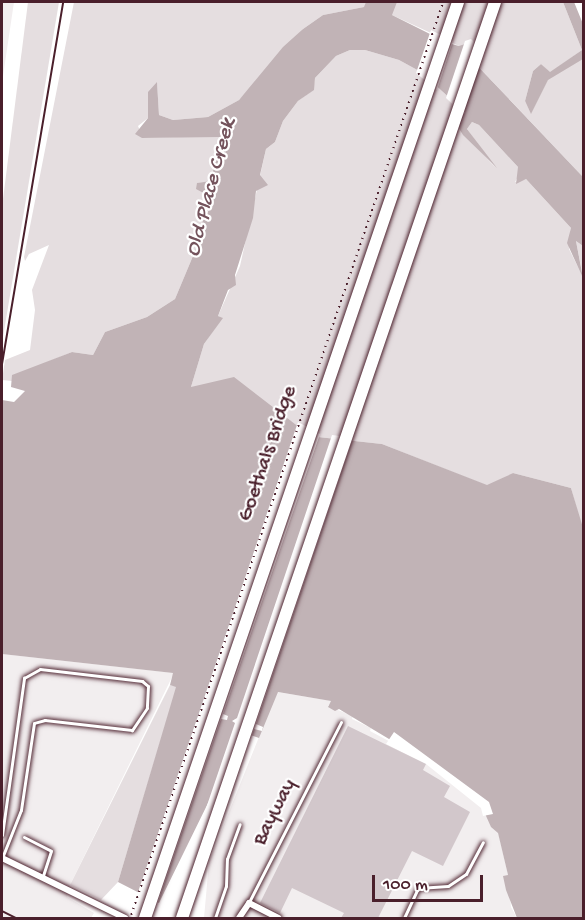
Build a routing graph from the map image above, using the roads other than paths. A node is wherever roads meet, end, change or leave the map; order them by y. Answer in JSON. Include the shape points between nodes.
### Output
{"nodes":[{"id":1,"x":458,"y":2,"type":"edge"},
{"id":2,"x":495,"y":2,"type":"edge"},
{"id":3,"x":341,"y":722,"type":"dead end"},
{"id":4,"x":240,"y":824,"type":"dead end"},
{"id":5,"x":2,"y":835,"type":"edge"},
{"id":6,"x":24,"y":837,"type":"dead end"},
{"id":7,"x":483,"y":842,"type":"dead end"},
{"id":8,"x":2,"y":853,"type":"edge"},
{"id":9,"x":2,"y":858,"type":"edge"},
{"id":10,"x":43,"y":878,"type":"junction"},
{"id":11,"x":249,"y":903,"type":"junction"},
{"id":12,"x":125,"y":918,"type":"edge"},
{"id":13,"x":145,"y":918,"type":"edge"},
{"id":14,"x":182,"y":918,"type":"edge"},
{"id":15,"x":215,"y":918,"type":"edge"},
{"id":16,"x":239,"y":918,"type":"edge"},
{"id":17,"x":278,"y":918,"type":"edge"},
{"id":18,"x":404,"y":918,"type":"edge"}],
"edges":[{"from":1,"to":13,"type":"highway","name":"Goethals Bridge"},
{"from":2,"to":14,"type":"highway"},
{"from":3,"to":11,"type":"lane","name":"Bayway"},
{"from":4,"to":15,"type":"lane","via":[[227,859],[226,886]]},
{"from":5,"to":9,"type":"lane","via":[[24,678],[40,669],[142,681],[148,686],[147,708],[132,730],[45,720],[34,723],[21,810]]},
{"from":6,"to":10,"type":"lane","via":[[51,850]]},
{"from":7,"to":18,"type":"lane","via":[[466,874],[439,888],[418,888]]},
{"from":8,"to":9,"type":"lane"},
{"from":9,"to":10,"type":"street"},
{"from":10,"to":12,"type":"street"},
{"from":11,"to":16,"type":"street","name":"Bayway"},
{"from":11,"to":17,"type":"street"}]}
